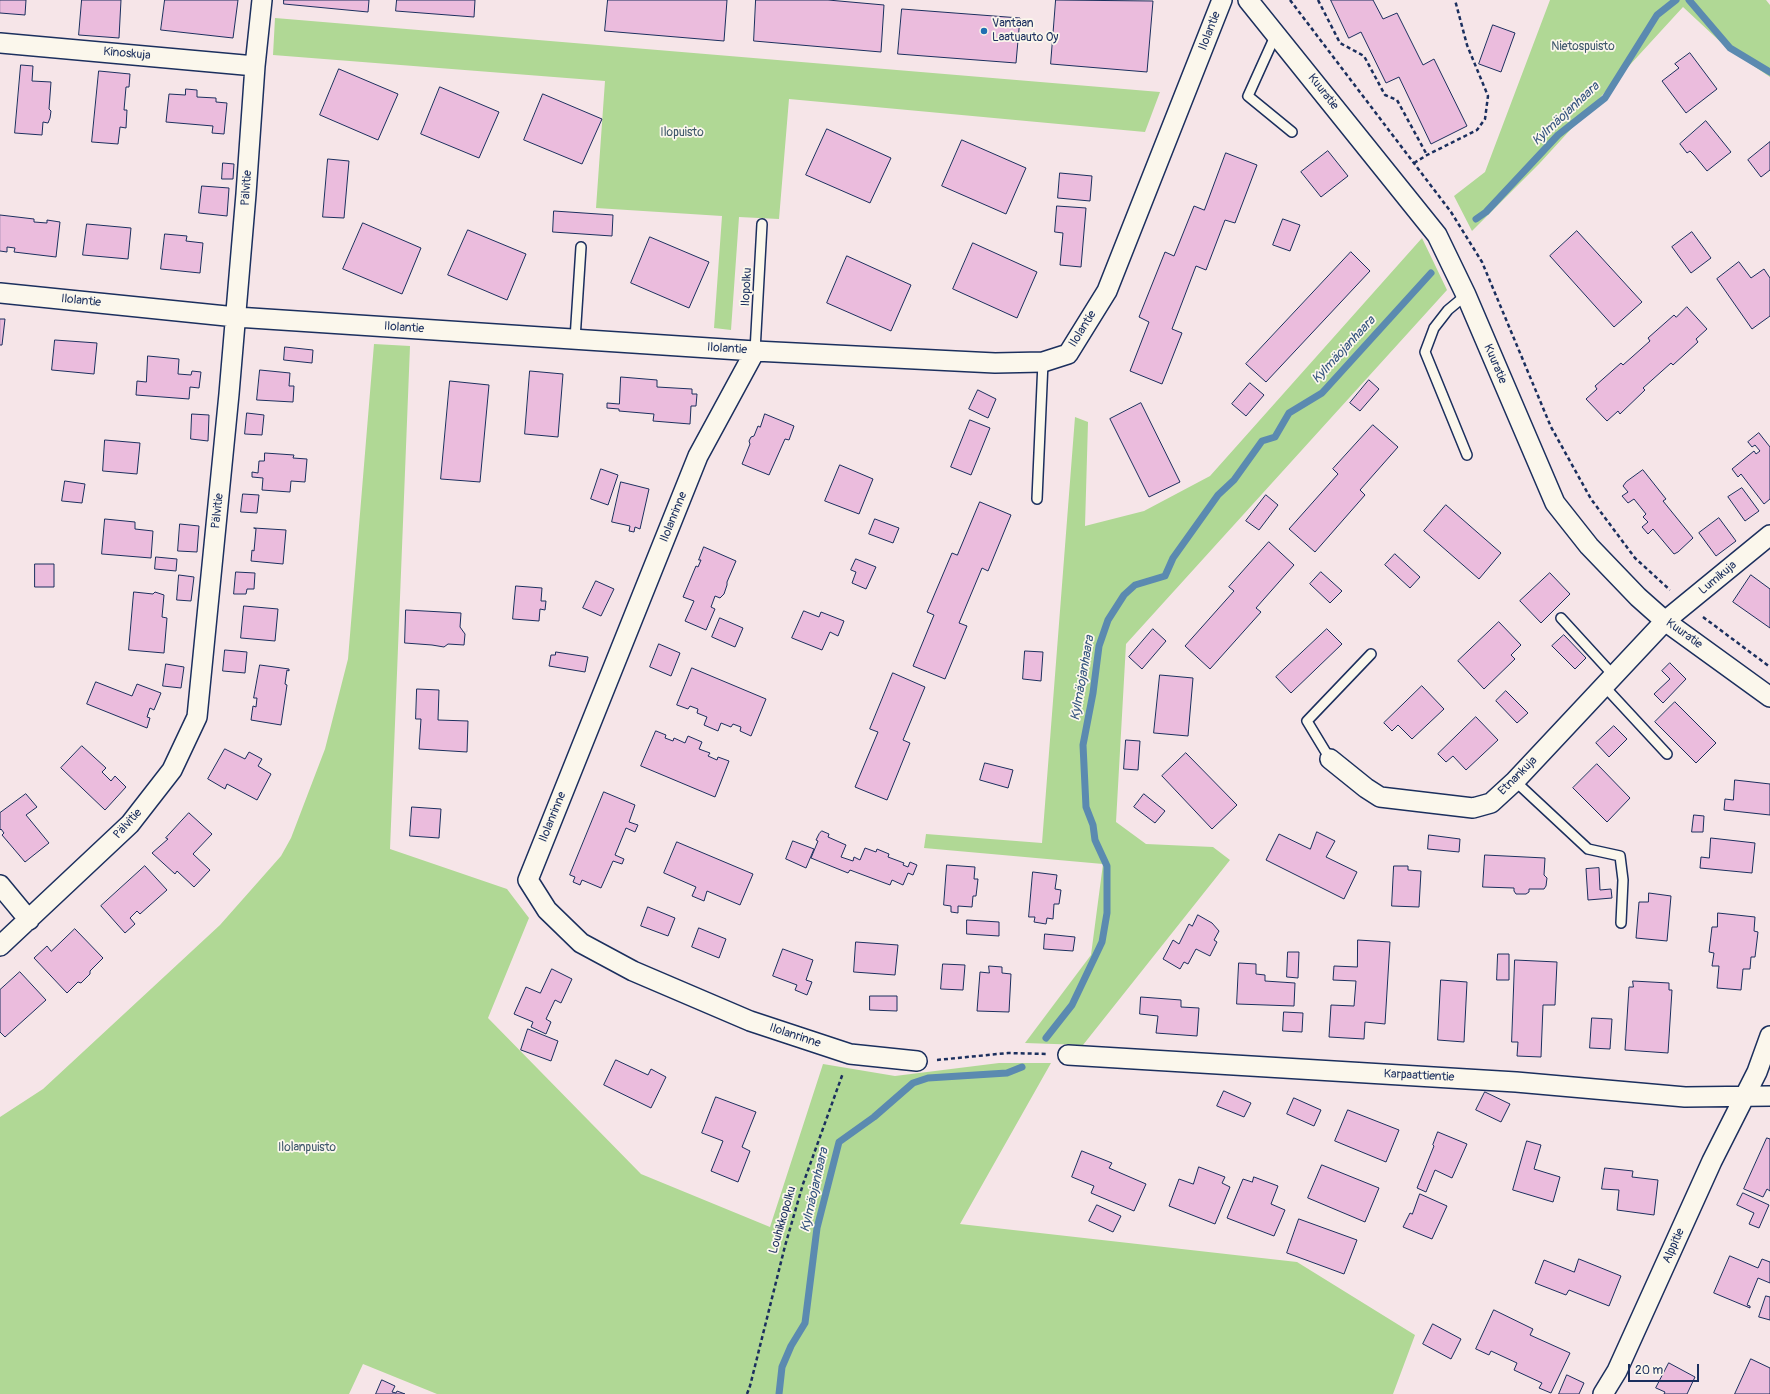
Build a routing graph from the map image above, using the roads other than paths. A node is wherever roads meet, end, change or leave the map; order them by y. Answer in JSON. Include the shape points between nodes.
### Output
{"nodes":[{"id":1,"x":262,"y":0,"type":"edge"},
{"id":2,"x":1222,"y":0,"type":"edge"},
{"id":3,"x":1248,"y":0,"type":"edge"},
{"id":4,"x":1276,"y":34,"type":"junction"},
{"id":5,"x":0,"y":43,"type":"edge"},
{"id":6,"x":255,"y":66,"type":"junction"},
{"id":7,"x":1292,"y":132,"type":"dead end"},
{"id":8,"x":762,"y":224,"type":"dead end"},
{"id":9,"x":581,"y":247,"type":"dead end"},
{"id":10,"x":0,"y":293,"type":"edge"},
{"id":11,"x":1466,"y":295,"type":"junction"},
{"id":12,"x":236,"y":317,"type":"junction"},
{"id":13,"x":575,"y":339,"type":"junction"},
{"id":14,"x":755,"y":351,"type":"junction"},
{"id":15,"x":1043,"y":362,"type":"junction"},
{"id":16,"x":1467,"y":455,"type":"dead end"},
{"id":17,"x":1037,"y":499,"type":"dead end"},
{"id":18,"x":1770,"y":535,"type":"edge"},
{"id":19,"x":1561,"y":618,"type":"dead end"},
{"id":20,"x":1665,"y":621,"type":"junction"},
{"id":21,"x":1371,"y":654,"type":"dead end"},
{"id":22,"x":1609,"y":681,"type":"junction"},
{"id":23,"x":1770,"y":697,"type":"edge"},
{"id":24,"x":1667,"y":754,"type":"dead end"},
{"id":25,"x":1330,"y":758,"type":"joint"},
{"id":26,"x":1515,"y":781,"type":"junction"},
{"id":27,"x":0,"y":885,"type":"edge"},
{"id":28,"x":30,"y":920,"type":"junction"},
{"id":29,"x":1621,"y":923,"type":"dead end"},
{"id":30,"x":0,"y":946,"type":"edge"},
{"id":31,"x":1770,"y":1036,"type":"edge"},
{"id":32,"x":1068,"y":1055,"type":"road end"},
{"id":33,"x":917,"y":1061,"type":"road end"},
{"id":34,"x":1770,"y":1096,"type":"edge"},
{"id":35,"x":1744,"y":1098,"type":"junction"},
{"id":36,"x":1604,"y":1394,"type":"edge"}],
"edges":[{"from":1,"to":6,"type":"street","name":"Pälvitie"},
{"from":2,"to":15,"type":"street","name":"Ilolantie","via":[[1107,291],[1068,354]]},
{"from":3,"to":4,"type":"street","name":"Kuuratie"},
{"from":4,"to":7,"type":"lane","via":[[1248,96]]},
{"from":4,"to":11,"type":"street","name":"Kuuratie","via":[[1437,235]]},
{"from":5,"to":6,"type":"street","name":"Kinoskuja"},
{"from":6,"to":12,"type":"street","name":"Pälvitie"},
{"from":8,"to":14,"type":"lane","name":"Ilopolku"},
{"from":9,"to":13,"type":"lane"},
{"from":10,"to":12,"type":"street","name":"Ilolantie"},
{"from":11,"to":16,"type":"lane","via":[[1448,310],[1434,328],[1425,352]]},
{"from":11,"to":20,"type":"street","name":"Kuuratie","via":[[1555,502],[1589,546]]},
{"from":12,"to":13,"type":"street","name":"Ilolantie"},
{"from":12,"to":28,"type":"street","name":"Pälvitie","via":[[197,717],[172,770],[130,824]]},
{"from":13,"to":14,"type":"street","name":"Ilolantie"},
{"from":14,"to":15,"type":"street","name":"Ilolantie","via":[[995,363]]},
{"from":14,"to":33,"type":"street","name":"Ilolanrinne","via":[[698,456],[528,880],[547,910],[581,943],[633,971],[750,1021],[850,1054]]},
{"from":15,"to":17,"type":"lane"},
{"from":18,"to":20,"type":"street","name":"Lumikuja"},
{"from":19,"to":22,"type":"lane"},
{"from":20,"to":22,"type":"street","name":"Etnankuja"},
{"from":20,"to":23,"type":"street","name":"Kuuratie"},
{"from":21,"to":25,"type":"lane","via":[[1307,721]]},
{"from":22,"to":24,"type":"lane"},
{"from":22,"to":26,"type":"street","name":"Etnankuja"},
{"from":25,"to":26,"type":"street","name":"Etnankuja","via":[[1380,797],[1473,808],[1491,803]]},
{"from":26,"to":29,"type":"lane","via":[[1588,849],[1620,856],[1623,880]]},
{"from":27,"to":28,"type":"street"},
{"from":28,"to":30,"type":"street","name":"Pälvitie"},
{"from":31,"to":35,"type":"street"},
{"from":32,"to":35,"type":"street","name":"Karpaattientie","via":[[1516,1082],[1685,1097]]},
{"from":34,"to":35,"type":"street","name":"Karpaattientie"},
{"from":35,"to":36,"type":"street","name":"Alppitie"}]}
